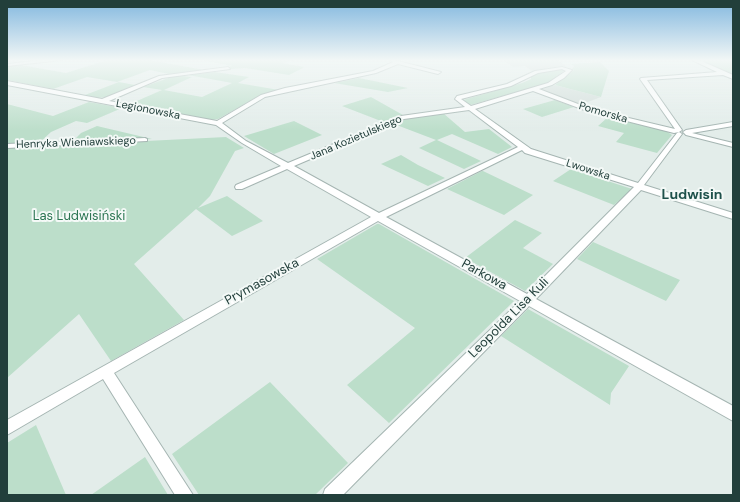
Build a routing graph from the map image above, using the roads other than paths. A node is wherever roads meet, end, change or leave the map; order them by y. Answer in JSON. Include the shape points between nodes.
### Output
{"nodes":[{"id":1,"x":14,"y":83,"type":"edge"},
{"id":2,"x":146,"y":83,"type":"edge"},
{"id":3,"x":318,"y":83,"type":"edge"},
{"id":4,"x":512,"y":83,"type":"edge"},
{"id":5,"x":551,"y":83,"type":"edge"},
{"id":6,"x":646,"y":83,"type":"edge"},
{"id":7,"x":534,"y":89,"type":"junction"},
{"id":8,"x":459,"y":97,"type":"joint"},
{"id":9,"x":103,"y":101,"type":"junction"},
{"id":10,"x":470,"y":108,"type":"junction"},
{"id":11,"x":218,"y":123,"type":"junction"},
{"id":12,"x":733,"y":124,"type":"edge"},
{"id":13,"x":681,"y":132,"type":"junction"},
{"id":14,"x":145,"y":140,"type":"dead end"},
{"id":15,"x":733,"y":145,"type":"edge"},
{"id":16,"x":7,"y":146,"type":"edge"},
{"id":17,"x":523,"y":147,"type":"junction"},
{"id":18,"x":288,"y":166,"type":"junction"},
{"id":19,"x":639,"y":186,"type":"junction"},
{"id":20,"x":239,"y":187,"type":"dead end"},
{"id":21,"x":733,"y":216,"type":"edge"},
{"id":22,"x":378,"y":217,"type":"junction"},
{"id":23,"x":528,"y":300,"type":"junction"},
{"id":24,"x":105,"y":371,"type":"junction"},
{"id":25,"x":733,"y":414,"type":"edge"},
{"id":26,"x":7,"y":428,"type":"edge"},
{"id":27,"x":185,"y":495,"type":"edge"},
{"id":28,"x":331,"y":495,"type":"edge"}],
"edges":[{"from":1,"to":9,"type":"street","name":"Legionowska"},
{"from":2,"to":9,"type":"street"},
{"from":3,"to":11,"type":"street","via":[[263,96]]},
{"from":4,"to":8,"type":"street","name":"Jana Kozietulskiego"},
{"from":5,"to":7,"type":"street","name":"Jana Kozietulskiego"},
{"from":6,"to":13,"type":"street"},
{"from":7,"to":10,"type":"street","name":"Jana Kozietulskiego"},
{"from":7,"to":13,"type":"street","name":"Pomorska","via":[[589,110]]},
{"from":8,"to":10,"type":"street","name":"Lwowska","via":[[459,100]]},
{"from":9,"to":11,"type":"street","name":"Legionowska"},
{"from":10,"to":17,"type":"street","name":"Lwowska"},
{"from":10,"to":18,"type":"street","name":"Jana Kozietulskiego","via":[[403,117]]},
{"from":11,"to":18,"type":"street","name":"Parkowa","via":[[235,136]]},
{"from":12,"to":13,"type":"street"},
{"from":13,"to":15,"type":"street","name":"Pomorska"},
{"from":13,"to":19,"type":"street","name":"Leopolda Lisa Kuli"},
{"from":14,"to":16,"type":"street","name":"Henryka Wieniawskiego"},
{"from":17,"to":19,"type":"street","name":"Lwowska","via":[[528,151]]},
{"from":17,"to":22,"type":"street","name":"Prymasowska"},
{"from":18,"to":20,"type":"street","name":"Jana Kozietulskiego"},
{"from":18,"to":22,"type":"street","name":"Parkowa"},
{"from":19,"to":21,"type":"street","name":"Lwowska"},
{"from":19,"to":23,"type":"street","name":"Leopolda Lisa Kuli"},
{"from":22,"to":23,"type":"street","name":"Parkowa"},
{"from":22,"to":24,"type":"street","name":"Prymasowska"},
{"from":23,"to":25,"type":"street","name":"Parkowa"},
{"from":23,"to":28,"type":"street","name":"Leopolda Lisa Kuli"},
{"from":24,"to":26,"type":"street","name":"Prymasowska"},
{"from":24,"to":27,"type":"street"}]}
